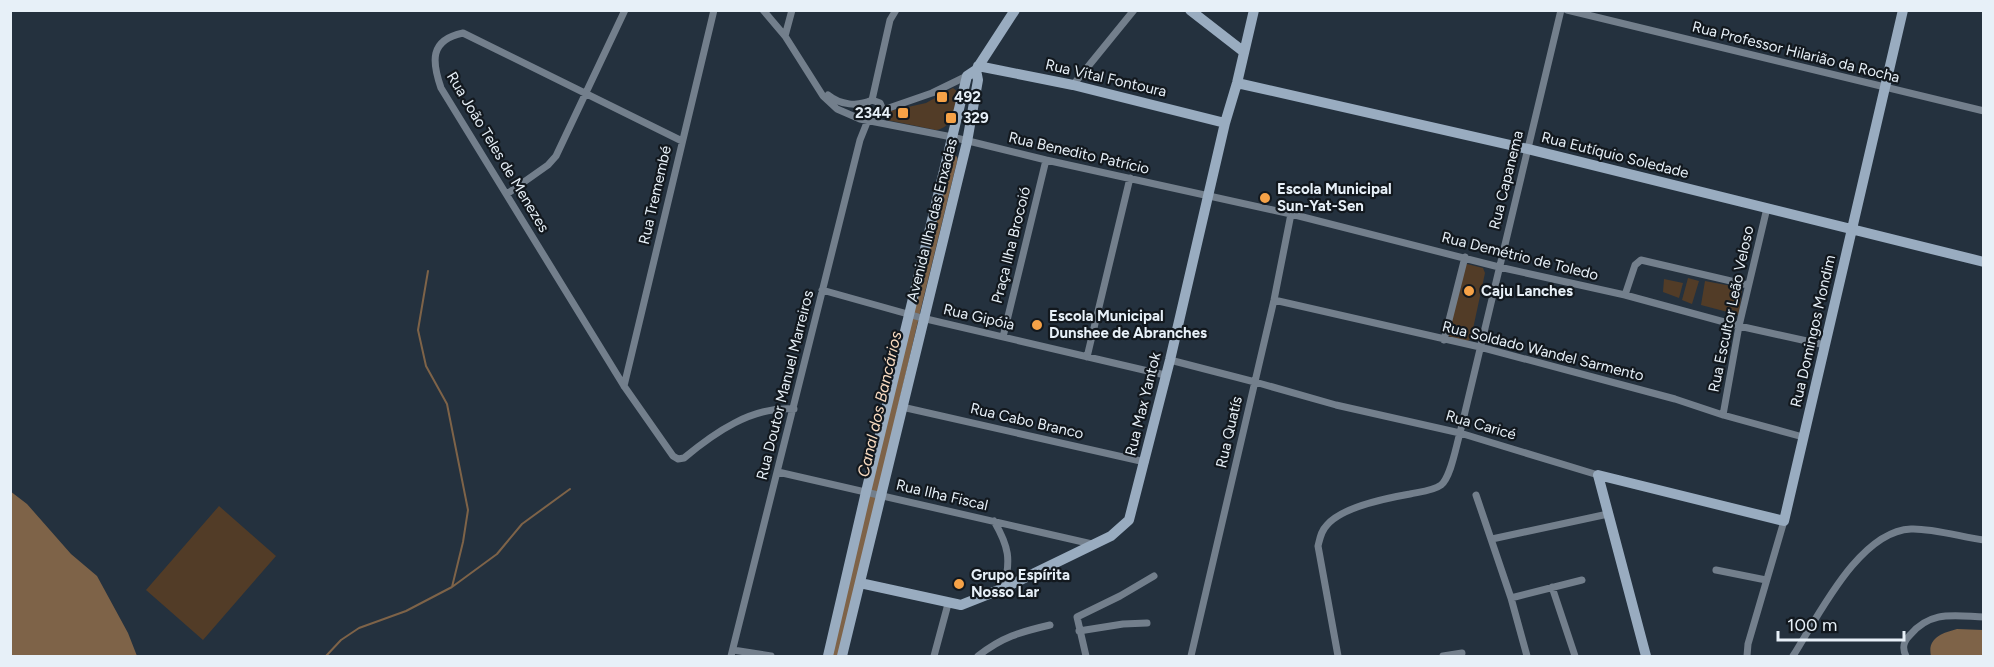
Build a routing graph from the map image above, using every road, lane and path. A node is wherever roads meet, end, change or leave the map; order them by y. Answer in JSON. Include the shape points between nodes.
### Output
{"nodes":[{"id":1,"x":625,"y":10,"type":"edge"},
{"id":2,"x":714,"y":10,"type":"edge"},
{"id":3,"x":763,"y":10,"type":"edge"},
{"id":4,"x":792,"y":10,"type":"edge"},
{"id":5,"x":894,"y":10,"type":"edge"},
{"id":6,"x":1015,"y":10,"type":"edge"},
{"id":7,"x":1134,"y":10,"type":"edge"},
{"id":8,"x":1190,"y":10,"type":"edge"},
{"id":9,"x":1254,"y":10,"type":"edge"},
{"id":10,"x":1561,"y":10,"type":"edge"},
{"id":11,"x":1567,"y":10,"type":"edge"},
{"id":12,"x":1903,"y":10,"type":"edge"},
{"id":13,"x":785,"y":36,"type":"junction"},
{"id":14,"x":1244,"y":52,"type":"junction"},
{"id":15,"x":975,"y":73,"type":"junction"},
{"id":16,"x":1237,"y":82,"type":"junction"},
{"id":17,"x":1073,"y":85,"type":"junction"},
{"id":18,"x":1885,"y":87,"type":"junction"},
{"id":19,"x":819,"y":88,"type":"junction"},
{"id":20,"x":586,"y":95,"type":"junction"},
{"id":21,"x":868,"y":102,"type":"junction"},
{"id":22,"x":884,"y":110,"type":"junction"},
{"id":23,"x":1983,"y":111,"type":"edge"},
{"id":24,"x":869,"y":120,"type":"junction"},
{"id":25,"x":1225,"y":123,"type":"junction"},
{"id":26,"x":952,"y":137,"type":"junction"},
{"id":27,"x":682,"y":141,"type":"junction"},
{"id":28,"x":967,"y":142,"type":"junction"},
{"id":29,"x":1528,"y":149,"type":"junction"},
{"id":30,"x":1046,"y":160,"type":"junction"},
{"id":31,"x":1130,"y":178,"type":"junction"},
{"id":32,"x":507,"y":194,"type":"junction"},
{"id":33,"x":1209,"y":196,"type":"junction"},
{"id":34,"x":1767,"y":208,"type":"junction"},
{"id":35,"x":1291,"y":214,"type":"junction"},
{"id":36,"x":1851,"y":230,"type":"junction"},
{"id":37,"x":1466,"y":257,"type":"junction"},
{"id":38,"x":1983,"y":262,"type":"edge"},
{"id":39,"x":1499,"y":267,"type":"junction"},
{"id":40,"x":1749,"y":285,"type":"junction"},
{"id":41,"x":822,"y":290,"type":"junction"},
{"id":42,"x":1625,"y":295,"type":"junction"},
{"id":43,"x":1274,"y":300,"type":"junction"},
{"id":44,"x":909,"y":315,"type":"junction"},
{"id":45,"x":923,"y":318,"type":"junction"},
{"id":46,"x":1739,"y":326,"type":"junction"},
{"id":47,"x":1003,"y":336,"type":"junction"},
{"id":48,"x":1444,"y":340,"type":"junction"},
{"id":49,"x":1825,"y":345,"type":"junction"},
{"id":50,"x":1480,"y":347,"type":"junction"},
{"id":51,"x":1087,"y":357,"type":"junction"},
{"id":52,"x":1170,"y":360,"type":"junction"},
{"id":53,"x":1166,"y":375,"type":"junction"},
{"id":54,"x":1255,"y":382,"type":"junction"},
{"id":55,"x":624,"y":387,"type":"junction"},
{"id":56,"x":902,"y":407,"type":"junction"},
{"id":57,"x":794,"y":409,"type":"junction"},
{"id":58,"x":1723,"y":415,"type":"junction"},
{"id":59,"x":1460,"y":433,"type":"junction"},
{"id":60,"x":1803,"y":437,"type":"junction"},
{"id":61,"x":1145,"y":462,"type":"junction"},
{"id":62,"x":778,"y":472,"type":"junction"},
{"id":63,"x":1598,"y":475,"type":"junction"},
{"id":64,"x":874,"y":493,"type":"junction"},
{"id":65,"x":1476,"y":495,"type":"dead end"},
{"id":66,"x":1608,"y":514,"type":"junction"},
{"id":67,"x":994,"y":520,"type":"junction"},
{"id":68,"x":1784,"y":521,"type":"junction"},
{"id":69,"x":1492,"y":539,"type":"junction"},
{"id":70,"x":1983,"y":540,"type":"edge"},
{"id":71,"x":1092,"y":544,"type":"junction"},
{"id":72,"x":1716,"y":570,"type":"dead end"},
{"id":73,"x":1154,"y":576,"type":"dead end"},
{"id":74,"x":1582,"y":580,"type":"dead end"},
{"id":75,"x":1766,"y":580,"type":"junction"},
{"id":76,"x":860,"y":583,"type":"junction"},
{"id":77,"x":1552,"y":587,"type":"junction"},
{"id":78,"x":1004,"y":588,"type":"junction"},
{"id":79,"x":1511,"y":598,"type":"junction"},
{"id":80,"x":948,"y":604,"type":"junction"},
{"id":81,"x":1983,"y":618,"type":"edge"},
{"id":82,"x":1147,"y":623,"type":"dead end"},
{"id":83,"x":1050,"y":626,"type":"dead end"},
{"id":84,"x":1079,"y":631,"type":"junction"},
{"id":85,"x":732,"y":653,"type":"edge"},
{"id":86,"x":1462,"y":653,"type":"dead end"},
{"id":87,"x":771,"y":657,"type":"edge"},
{"id":88,"x":828,"y":657,"type":"edge"},
{"id":89,"x":842,"y":657,"type":"edge"},
{"id":90,"x":934,"y":657,"type":"edge"},
{"id":91,"x":978,"y":657,"type":"edge"},
{"id":92,"x":1086,"y":657,"type":"edge"},
{"id":93,"x":1191,"y":657,"type":"edge"},
{"id":94,"x":1338,"y":657,"type":"edge"},
{"id":95,"x":1443,"y":657,"type":"edge"},
{"id":96,"x":1527,"y":657,"type":"edge"},
{"id":97,"x":1575,"y":657,"type":"edge"},
{"id":98,"x":1646,"y":657,"type":"edge"},
{"id":99,"x":1747,"y":657,"type":"edge"},
{"id":100,"x":1793,"y":657,"type":"edge"},
{"id":101,"x":1906,"y":657,"type":"edge"}],
"edges":[{"from":1,"to":20,"type":"street"},
{"from":2,"to":27,"type":"street","name":"Rua Tremembé"},
{"from":3,"to":13,"type":"street","name":"Rua Benedito Patrício"},
{"from":4,"to":13,"type":"street"},
{"from":5,"to":21,"type":"street"},
{"from":6,"to":15,"type":"street"},
{"from":7,"to":17,"type":"street"},
{"from":8,"to":14,"type":"street"},
{"from":9,"to":14,"type":"street","name":"Rua Max Yantok"},
{"from":10,"to":29,"type":"street","name":"Rua Capanema"},
{"from":11,"to":18,"type":"street","name":"Rua Professor Hilarião da Rocha"},
{"from":12,"to":18,"type":"street","name":"Rua Domingos Mondim"},
{"from":13,"to":19,"type":"street","name":"Rua Benedito Patrício"},
{"from":14,"to":16,"type":"street","name":"Rua Max Yantok"},
{"from":15,"to":17,"type":"street","name":"Rua Vital Fontoura"},
{"from":15,"to":22,"type":"street"},
{"from":15,"to":26,"type":"street","name":"Avenida Ilha das Enxadas"},
{"from":15,"to":28,"type":"street","name":"Avenida Ilha das Enxadas"},
{"from":16,"to":25,"type":"street","name":"Rua Max Yantok"},
{"from":16,"to":29,"type":"street","name":"Rua Eutíquio Soledade"},
{"from":17,"to":25,"type":"street","name":"Rua Vital Fontoura"},
{"from":18,"to":23,"type":"street","name":"Rua Professor Hilarião da Rocha"},
{"from":18,"to":36,"type":"street","name":"Rua Domingos Mondim"},
{"from":19,"to":21,"type":"street","via":[[839,102]]},
{"from":19,"to":24,"type":"street","name":"Rua Benedito Patrício","via":[[837,109]]},
{"from":20,"to":27,"type":"street","name":"Rua João Teles de Menezes"},
{"from":20,"to":32,"type":"street","via":[[553,161]]},
{"from":20,"to":32,"type":"street","name":"Rua João Teles de Menezes","via":[[463,33],[438,47],[434,69],[441,88]]},
{"from":21,"to":22,"type":"street","via":[[880,102]]},
{"from":21,"to":24,"type":"street","via":[[862,112]]},
{"from":22,"to":24,"type":"street","via":[[881,118]]},
{"from":24,"to":26,"type":"street","name":"Rua Benedito Patrício"},
{"from":24,"to":41,"type":"street","name":"Rua Doutor Manuel Marreiros","via":[[860,140]]},
{"from":25,"to":33,"type":"street","name":"Rua Max Yantok"},
{"from":26,"to":28,"type":"street","name":"Rua Benedito Patrício"},
{"from":26,"to":44,"type":"street","name":"Avenida Ilha das Enxadas"},
{"from":27,"to":55,"type":"street","name":"Rua Tremembé"},
{"from":28,"to":30,"type":"street","name":"Rua Benedito Patrício"},
{"from":28,"to":45,"type":"street","name":"Avenida Ilha das Enxadas"},
{"from":29,"to":34,"type":"street","name":"Rua Eutíquio Soledade"},
{"from":29,"to":39,"type":"street","name":"Rua Capanema"},
{"from":30,"to":31,"type":"street","name":"Rua Benedito Patrício"},
{"from":30,"to":47,"type":"street","name":"Praça Ilha Brocoió"},
{"from":31,"to":33,"type":"street","name":"Rua Benedito Patrício"},
{"from":31,"to":51,"type":"street"},
{"from":32,"to":55,"type":"street","name":"Rua João Teles de Menezes"},
{"from":33,"to":35,"type":"street","name":"Rua Demétrio de Toledo"},
{"from":33,"to":52,"type":"street","name":"Rua Max Yantok"},
{"from":34,"to":36,"type":"street","name":"Rua Eutíquio Soledade"},
{"from":34,"to":40,"type":"street","name":"Rua Escultor Leão Veloso"},
{"from":35,"to":37,"type":"street","name":"Rua Demétrio de Toledo"},
{"from":35,"to":43,"type":"street","name":"Rua Quatís"},
{"from":36,"to":38,"type":"street","name":"Rua Eutíquio Soledade"},
{"from":36,"to":49,"type":"street","name":"Rua Domingos Mondim"},
{"from":37,"to":39,"type":"street","name":"Rua Demétrio de Toledo"},
{"from":37,"to":48,"type":"street"},
{"from":39,"to":42,"type":"street","name":"Rua Demétrio de Toledo"},
{"from":39,"to":50,"type":"street","name":"Rua Capanema"},
{"from":40,"to":42,"type":"street","via":[[1641,260],[1635,265]]},
{"from":40,"to":46,"type":"street","name":"Rua Escultor Leão Veloso"},
{"from":41,"to":44,"type":"street","name":"Rua Gipóia"},
{"from":41,"to":57,"type":"street","name":"Rua Doutor Manuel Marreiros"},
{"from":42,"to":46,"type":"street","name":"Rua Demétrio de Toledo"},
{"from":43,"to":48,"type":"street","name":"Rua Soldado Wandel Sarmento"},
{"from":43,"to":54,"type":"street","name":"Rua Quatís"},
{"from":44,"to":45,"type":"street","name":"Rua Gipóia"},
{"from":44,"to":64,"type":"street","name":"Avenida Ilha das Enxadas"},
{"from":45,"to":47,"type":"street","name":"Rua Gipóia"},
{"from":45,"to":56,"type":"street","name":"Avenida Ilha das Enxadas"},
{"from":46,"to":49,"type":"street","name":"Rua Demétrio de Toledo"},
{"from":46,"to":58,"type":"street","name":"Rua Escultor Leão Veloso"},
{"from":47,"to":51,"type":"street","name":"Rua Gipóia"},
{"from":48,"to":50,"type":"street","name":"Rua Soldado Wandel Sarmento"},
{"from":49,"to":60,"type":"street","name":"Rua Domingos Mondim"},
{"from":50,"to":58,"type":"street","name":"Rua Soldado Wandel Sarmento"},
{"from":50,"to":59,"type":"street","name":"Rua Capanema"},
{"from":51,"to":53,"type":"street","name":"Rua Gipóia"},
{"from":52,"to":53,"type":"street","name":"Rua Max Yantok"},
{"from":52,"to":54,"type":"street","name":"Rua Caricé"},
{"from":53,"to":61,"type":"street","name":"Rua Max Yantok"},
{"from":54,"to":59,"type":"street","name":"Rua Caricé"},
{"from":54,"to":93,"type":"street","name":"Rua Quatís"},
{"from":55,"to":57,"type":"street","name":"Rua João Teles de Menezes","via":[[678,459],[742,420],[765,411]]},
{"from":56,"to":61,"type":"street","name":"Rua Cabo Branco"},
{"from":56,"to":64,"type":"street","name":"Avenida Ilha das Enxadas"},
{"from":57,"to":62,"type":"street","name":"Rua Doutor Manuel Marreiros"},
{"from":58,"to":60,"type":"street","name":"Rua Soldado Wandel Sarmento"},
{"from":59,"to":63,"type":"street","name":"Rua Caricé"},
{"from":59,"to":94,"type":"street","name":"Rua Capanema","via":[[1441,485],[1339,515],[1320,534],[1318,546]]},
{"from":60,"to":68,"type":"street","name":"Rua Domingos Mondim"},
{"from":61,"to":71,"type":"street","name":"Rua Max Yantok","via":[[1129,520],[1117,532]]},
{"from":62,"to":64,"type":"street","name":"Rua Ilha Fiscal"},
{"from":62,"to":85,"type":"street","name":"Rua Doutor Manuel Marreiros"},
{"from":63,"to":66,"type":"street"},
{"from":63,"to":68,"type":"street","name":"Rua Caricé"},
{"from":64,"to":67,"type":"street","name":"Rua Ilha Fiscal"},
{"from":64,"to":76,"type":"street","name":"Avenida Ilha das Enxadas"},
{"from":64,"to":88,"type":"street","name":"Avenida Ilha das Enxadas"},
{"from":65,"to":69,"type":"street"},
{"from":66,"to":69,"type":"street"},
{"from":66,"to":98,"type":"street"},
{"from":67,"to":71,"type":"street","name":"Rua Ilha Fiscal"},
{"from":67,"to":78,"type":"street","name":"Rua Ilha Fiscal","via":[[1009,554]]},
{"from":68,"to":75,"type":"street","name":"Rua Domingos Mondim"},
{"from":69,"to":79,"type":"street"},
{"from":70,"to":100,"type":"street","via":[[1912,529],[1884,537],[1852,564]]},
{"from":71,"to":78,"type":"street","name":"Rua Max Yantok"},
{"from":72,"to":75,"type":"street"},
{"from":73,"to":84,"type":"street","via":[[1077,617]]},
{"from":74,"to":77,"type":"street"},
{"from":75,"to":99,"type":"street","name":"Rua Domingos Mondim"},
{"from":76,"to":80,"type":"street","name":"Rua Max Yantok"},
{"from":76,"to":89,"type":"street","name":"Avenida Ilha das Enxadas"},
{"from":77,"to":79,"type":"street"},
{"from":77,"to":97,"type":"street"},
{"from":78,"to":80,"type":"street","name":"Rua Max Yantok","via":[[972,603]]},
{"from":79,"to":96,"type":"street"},
{"from":80,"to":90,"type":"street"},
{"from":81,"to":101,"type":"street","via":[[1933,618],[1918,626],[1906,640]]},
{"from":82,"to":84,"type":"street"},
{"from":83,"to":91,"type":"street","via":[[1019,632],[995,643]]},
{"from":84,"to":92,"type":"street"},
{"from":85,"to":87,"type":"street"},
{"from":86,"to":95,"type":"street"}]}
